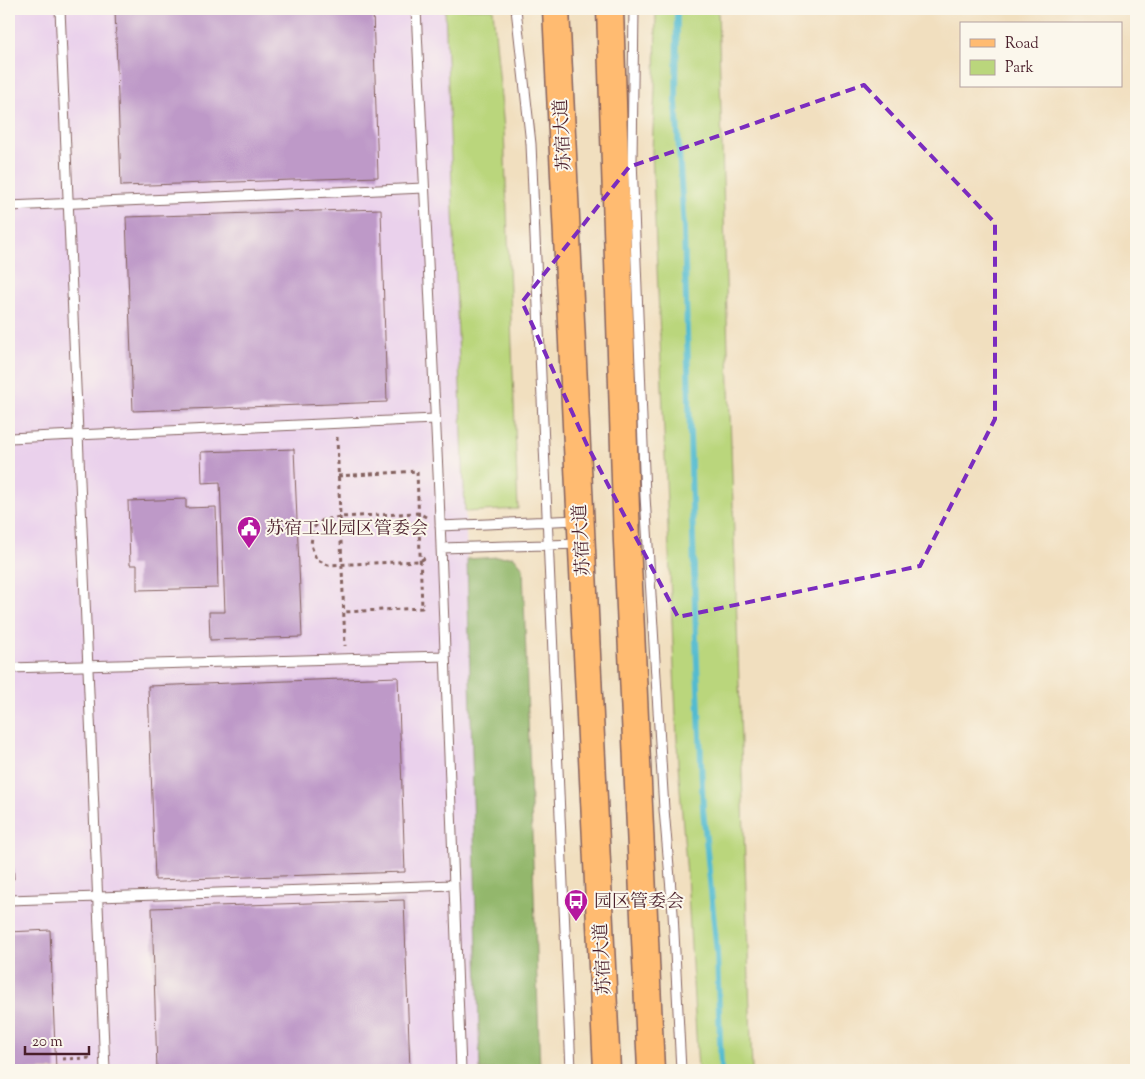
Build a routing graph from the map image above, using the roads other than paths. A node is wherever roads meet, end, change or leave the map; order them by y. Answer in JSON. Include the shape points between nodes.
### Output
{"nodes":[{"id":1,"x":60,"y":9,"type":"edge"},
{"id":2,"x":416,"y":9,"type":"edge"},
{"id":3,"x":516,"y":9,"type":"edge"},
{"id":4,"x":556,"y":9,"type":"edge"},
{"id":5,"x":610,"y":9,"type":"edge"},
{"id":6,"x":634,"y":9,"type":"edge"},
{"id":7,"x":424,"y":188,"type":"junction"},
{"id":8,"x":68,"y":203,"type":"junction"},
{"id":9,"x":9,"y":206,"type":"edge"},
{"id":10,"x":435,"y":419,"type":"junction"},
{"id":11,"x":78,"y":435,"type":"junction"},
{"id":12,"x":9,"y":438,"type":"edge"},
{"id":13,"x":548,"y":521,"type":"junction"},
{"id":14,"x":440,"y":526,"type":"junction"},
{"id":15,"x":581,"y":532,"type":"junction"},
{"id":16,"x":548,"y":545,"type":"junction"},
{"id":17,"x":441,"y":548,"type":"junction"},
{"id":18,"x":445,"y":656,"type":"junction"},
{"id":19,"x":88,"y":666,"type":"junction"},
{"id":20,"x":9,"y":668,"type":"edge"},
{"id":21,"x":454,"y":885,"type":"junction"},
{"id":22,"x":98,"y":897,"type":"junction"},
{"id":23,"x":9,"y":900,"type":"edge"},
{"id":24,"x":105,"y":1070,"type":"edge"},
{"id":25,"x":461,"y":1070,"type":"edge"},
{"id":26,"x":571,"y":1070,"type":"edge"},
{"id":27,"x":607,"y":1070,"type":"edge"},
{"id":28,"x":651,"y":1070,"type":"edge"},
{"id":29,"x":681,"y":1070,"type":"edge"}],
"edges":[{"from":1,"to":8,"type":"lane"},
{"from":2,"to":7,"type":"lane"},
{"from":3,"to":13,"type":"lane","via":[[531,144]]},
{"from":4,"to":15,"type":"main road","name":"苏宿大道"},
{"from":5,"to":28,"type":"main road","via":[[628,552]]},
{"from":6,"to":29,"type":"lane","via":[[632,159],[645,476]]},
{"from":7,"to":8,"type":"lane"},
{"from":7,"to":10,"type":"lane"},
{"from":8,"to":9,"type":"lane"},
{"from":8,"to":11,"type":"lane"},
{"from":10,"to":11,"type":"lane"},
{"from":10,"to":14,"type":"lane"},
{"from":11,"to":12,"type":"lane"},
{"from":11,"to":19,"type":"lane"},
{"from":13,"to":14,"type":"lane"},
{"from":13,"to":15,"type":"lane"},
{"from":13,"to":16,"type":"lane"},
{"from":14,"to":17,"type":"lane"},
{"from":15,"to":16,"type":"lane"},
{"from":15,"to":27,"type":"main road","name":"苏宿大道"},
{"from":16,"to":17,"type":"lane"},
{"from":16,"to":26,"type":"lane"},
{"from":17,"to":18,"type":"lane"},
{"from":18,"to":19,"type":"lane"},
{"from":18,"to":21,"type":"lane"},
{"from":19,"to":20,"type":"lane"},
{"from":19,"to":22,"type":"lane"},
{"from":21,"to":22,"type":"lane"},
{"from":21,"to":25,"type":"lane"},
{"from":22,"to":23,"type":"lane"},
{"from":22,"to":24,"type":"lane"}]}
